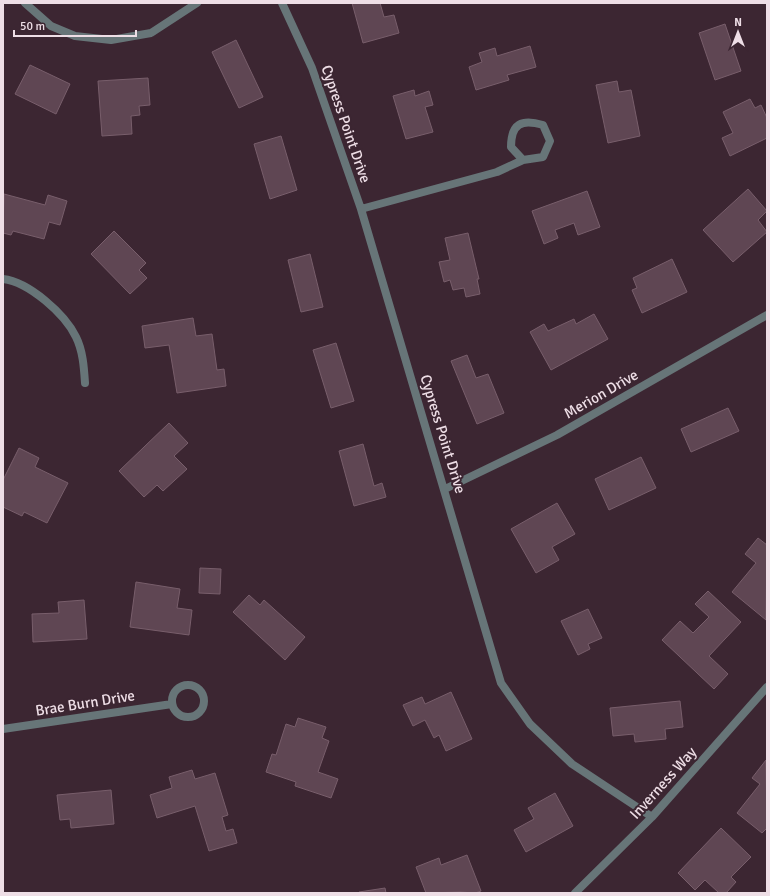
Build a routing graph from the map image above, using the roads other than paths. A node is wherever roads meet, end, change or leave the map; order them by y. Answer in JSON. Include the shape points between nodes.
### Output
{"nodes":[{"id":1,"x":26,"y":3,"type":"edge"},
{"id":2,"x":197,"y":3,"type":"edge"},
{"id":3,"x":282,"y":3,"type":"edge"},
{"id":4,"x":523,"y":160,"type":"junction"},
{"id":5,"x":361,"y":210,"type":"junction"},
{"id":6,"x":3,"y":279,"type":"edge"},
{"id":7,"x":767,"y":315,"type":"edge"},
{"id":8,"x":86,"y":383,"type":"dead end"},
{"id":9,"x":445,"y":489,"type":"junction"},
{"id":10,"x":767,"y":687,"type":"edge"},
{"id":11,"x":172,"y":704,"type":"junction"},
{"id":12,"x":3,"y":729,"type":"edge"},
{"id":13,"x":652,"y":817,"type":"junction"},
{"id":14,"x":575,"y":893,"type":"edge"}],
"edges":[{"from":1,"to":2,"type":"street","via":[[51,26],[69,34],[111,40],[151,33]]},
{"from":3,"to":5,"type":"street","name":"Cypress Point Drive","via":[[312,68]]},
{"from":4,"to":4,"type":"street","via":[[511,146],[511,135],[518,125],[529,121],[543,125],[550,141],[543,157]]},
{"from":4,"to":5,"type":"street","via":[[497,172]]},
{"from":5,"to":9,"type":"street","name":"Cypress Point Drive"},
{"from":6,"to":8,"type":"street","via":[[10,280],[38,295],[59,311],[77,338]]},
{"from":7,"to":9,"type":"street","name":"Merion Drive","via":[[557,435]]},
{"from":9,"to":13,"type":"street","name":"Cypress Point Drive","via":[[501,683],[530,724],[572,764]]},
{"from":10,"to":13,"type":"street","name":"Inverness Way"},
{"from":11,"to":11,"type":"street","via":[[181,716],[190,718],[203,709],[204,696],[194,686],[185,685],[176,690]]},
{"from":11,"to":12,"type":"street","name":"Brae Burn Drive"},
{"from":13,"to":14,"type":"street","name":"Inverness Way"}]}
